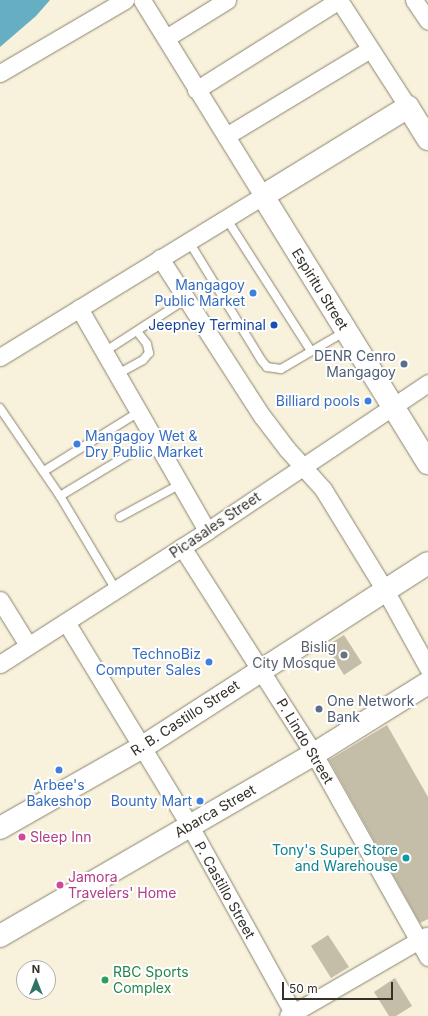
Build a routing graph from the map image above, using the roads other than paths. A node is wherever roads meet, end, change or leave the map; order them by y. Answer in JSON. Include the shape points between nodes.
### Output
{"nodes":[{"id":1,"x":125,"y":0,"type":"edge"},
{"id":2,"x":142,"y":0,"type":"edge"},
{"id":3,"x":227,"y":0,"type":"edge"},
{"id":4,"x":339,"y":0,"type":"edge"},
{"id":5,"x":414,"y":0,"type":"edge"},
{"id":6,"x":428,"y":21,"type":"edge"},
{"id":7,"x":166,"y":38,"type":"junction"},
{"id":8,"x":370,"y":50,"type":"junction"},
{"id":9,"x":0,"y":73,"type":"edge"},
{"id":10,"x":196,"y":90,"type":"junction"},
{"id":11,"x":408,"y":107,"type":"junction"},
{"id":12,"x":226,"y":136,"type":"junction"},
{"id":13,"x":428,"y":139,"type":"edge"},
{"id":14,"x":263,"y":196,"type":"junction"},
{"id":15,"x":226,"y":217,"type":"junction"},
{"id":16,"x":188,"y":240,"type":"junction"},
{"id":17,"x":160,"y":258,"type":"junction"},
{"id":18,"x":186,"y":299,"type":"junction"},
{"id":19,"x":79,"y":308,"type":"junction"},
{"id":20,"x":137,"y":331,"type":"junction"},
{"id":21,"x":346,"y":331,"type":"junction"},
{"id":22,"x":311,"y":351,"type":"junction"},
{"id":23,"x":104,"y":352,"type":"junction"},
{"id":24,"x":0,"y":357,"type":"edge"},
{"id":25,"x":116,"y":375,"type":"junction"},
{"id":26,"x":428,"y":383,"type":"edge"},
{"id":27,"x":0,"y":408,"type":"edge"},
{"id":28,"x":392,"y":408,"type":"junction"},
{"id":29,"x":137,"y":413,"type":"junction"},
{"id":30,"x":153,"y":440,"type":"junction"},
{"id":31,"x":428,"y":463,"type":"edge"},
{"id":32,"x":303,"y":465,"type":"junction"},
{"id":33,"x":44,"y":471,"type":"junction"},
{"id":34,"x":179,"y":484,"type":"junction"},
{"id":35,"x":60,"y":496,"type":"junction"},
{"id":36,"x":120,"y":517,"type":"dead end"},
{"id":37,"x":207,"y":531,"type":"junction"},
{"id":38,"x":182,"y":547,"type":"junction"},
{"id":39,"x":428,"y":563,"type":"edge"},
{"id":40,"x":116,"y":590,"type":"junction"},
{"id":41,"x":385,"y":590,"type":"junction"},
{"id":42,"x":0,"y":600,"type":"edge"},
{"id":43,"x":66,"y":622,"type":"junction"},
{"id":44,"x":28,"y":645,"type":"junction"},
{"id":45,"x":0,"y":664,"type":"edge"},
{"id":46,"x":262,"y":668,"type":"junction"},
{"id":47,"x":428,"y":668,"type":"edge"},
{"id":48,"x":428,"y":683,"type":"edge"},
{"id":49,"x":141,"y":748,"type":"junction"},
{"id":50,"x":314,"y":754,"type":"junction"},
{"id":51,"x":190,"y":826,"type":"junction"},
{"id":52,"x":0,"y":828,"type":"edge"},
{"id":53,"x":0,"y":936,"type":"edge"},
{"id":54,"x":423,"y":938,"type":"edge"},
{"id":55,"x":428,"y":957,"type":"edge"},
{"id":56,"x":292,"y":1015,"type":"edge"}],
"edges":[{"from":1,"to":9,"type":"street"},
{"from":2,"to":7,"type":"street"},
{"from":3,"to":7,"type":"street"},
{"from":4,"to":8,"type":"street"},
{"from":4,"to":10,"type":"street"},
{"from":5,"to":6,"type":"street"},
{"from":7,"to":10,"type":"street"},
{"from":8,"to":11,"type":"street"},
{"from":8,"to":12,"type":"street"},
{"from":10,"to":12,"type":"street"},
{"from":11,"to":13,"type":"street"},
{"from":11,"to":14,"type":"street"},
{"from":12,"to":14,"type":"street"},
{"from":14,"to":15,"type":"street"},
{"from":14,"to":21,"type":"street","name":"Espiritu Street"},
{"from":15,"to":16,"type":"street"},
{"from":15,"to":22,"type":"lane"},
{"from":16,"to":17,"type":"street"},
{"from":16,"to":22,"type":"lane","via":[[262,362],[274,369],[281,369]]},
{"from":17,"to":18,"type":"street"},
{"from":17,"to":19,"type":"street"},
{"from":18,"to":20,"type":"lane"},
{"from":18,"to":32,"type":"street","via":[[262,416],[287,450]]},
{"from":19,"to":23,"type":"street"},
{"from":19,"to":24,"type":"street"},
{"from":20,"to":23,"type":"lane"},
{"from":20,"to":25,"type":"lane","via":[[147,344],[149,353]]},
{"from":21,"to":22,"type":"lane"},
{"from":21,"to":28,"type":"street","name":"Espiritu Street"},
{"from":23,"to":25,"type":"street"},
{"from":25,"to":29,"type":"street"},
{"from":26,"to":28,"type":"street","name":"Picasales Street"},
{"from":27,"to":33,"type":"lane"},
{"from":28,"to":31,"type":"street","name":"Espiritu Street"},
{"from":28,"to":32,"type":"street","name":"Picasales Street"},
{"from":29,"to":30,"type":"street"},
{"from":29,"to":33,"type":"lane"},
{"from":30,"to":34,"type":"street"},
{"from":30,"to":35,"type":"lane"},
{"from":32,"to":37,"type":"street","name":"Picasales Street"},
{"from":32,"to":41,"type":"street","via":[[323,489]]},
{"from":33,"to":35,"type":"lane"},
{"from":34,"to":36,"type":"lane"},
{"from":34,"to":37,"type":"street"},
{"from":35,"to":40,"type":"lane"},
{"from":37,"to":38,"type":"street","name":"Picasales Street"},
{"from":38,"to":40,"type":"street","name":"Picasales Street"},
{"from":38,"to":46,"type":"street","name":"P. Lindo Street"},
{"from":39,"to":41,"type":"street","name":"R. B. Castillo Street"},
{"from":40,"to":43,"type":"street","name":"Picasales Street"},
{"from":41,"to":46,"type":"street","name":"R. B. Castillo Street"},
{"from":41,"to":47,"type":"street"},
{"from":42,"to":44,"type":"street"},
{"from":43,"to":44,"type":"street","name":"Picasales Street"},
{"from":43,"to":49,"type":"street","name":"P. Castillo Street"},
{"from":44,"to":45,"type":"street","name":"Picasales Street"},
{"from":46,"to":49,"type":"street","name":"R. B. Castillo Street"},
{"from":46,"to":50,"type":"street","name":"P. Lindo Street"},
{"from":48,"to":50,"type":"street","name":"Abarca Street"},
{"from":49,"to":51,"type":"street","name":"P. Castillo Street"},
{"from":49,"to":52,"type":"street","name":"R. B. Castillo Street"},
{"from":50,"to":51,"type":"street","name":"Abarca Street"},
{"from":50,"to":54,"type":"street","name":"P. Lindo Street"},
{"from":51,"to":53,"type":"street","name":"Abarca Street"},
{"from":51,"to":56,"type":"street","name":"P. Castillo Street"},
{"from":54,"to":55,"type":"street","name":"P. Lindo Street"},
{"from":54,"to":56,"type":"street"}]}
